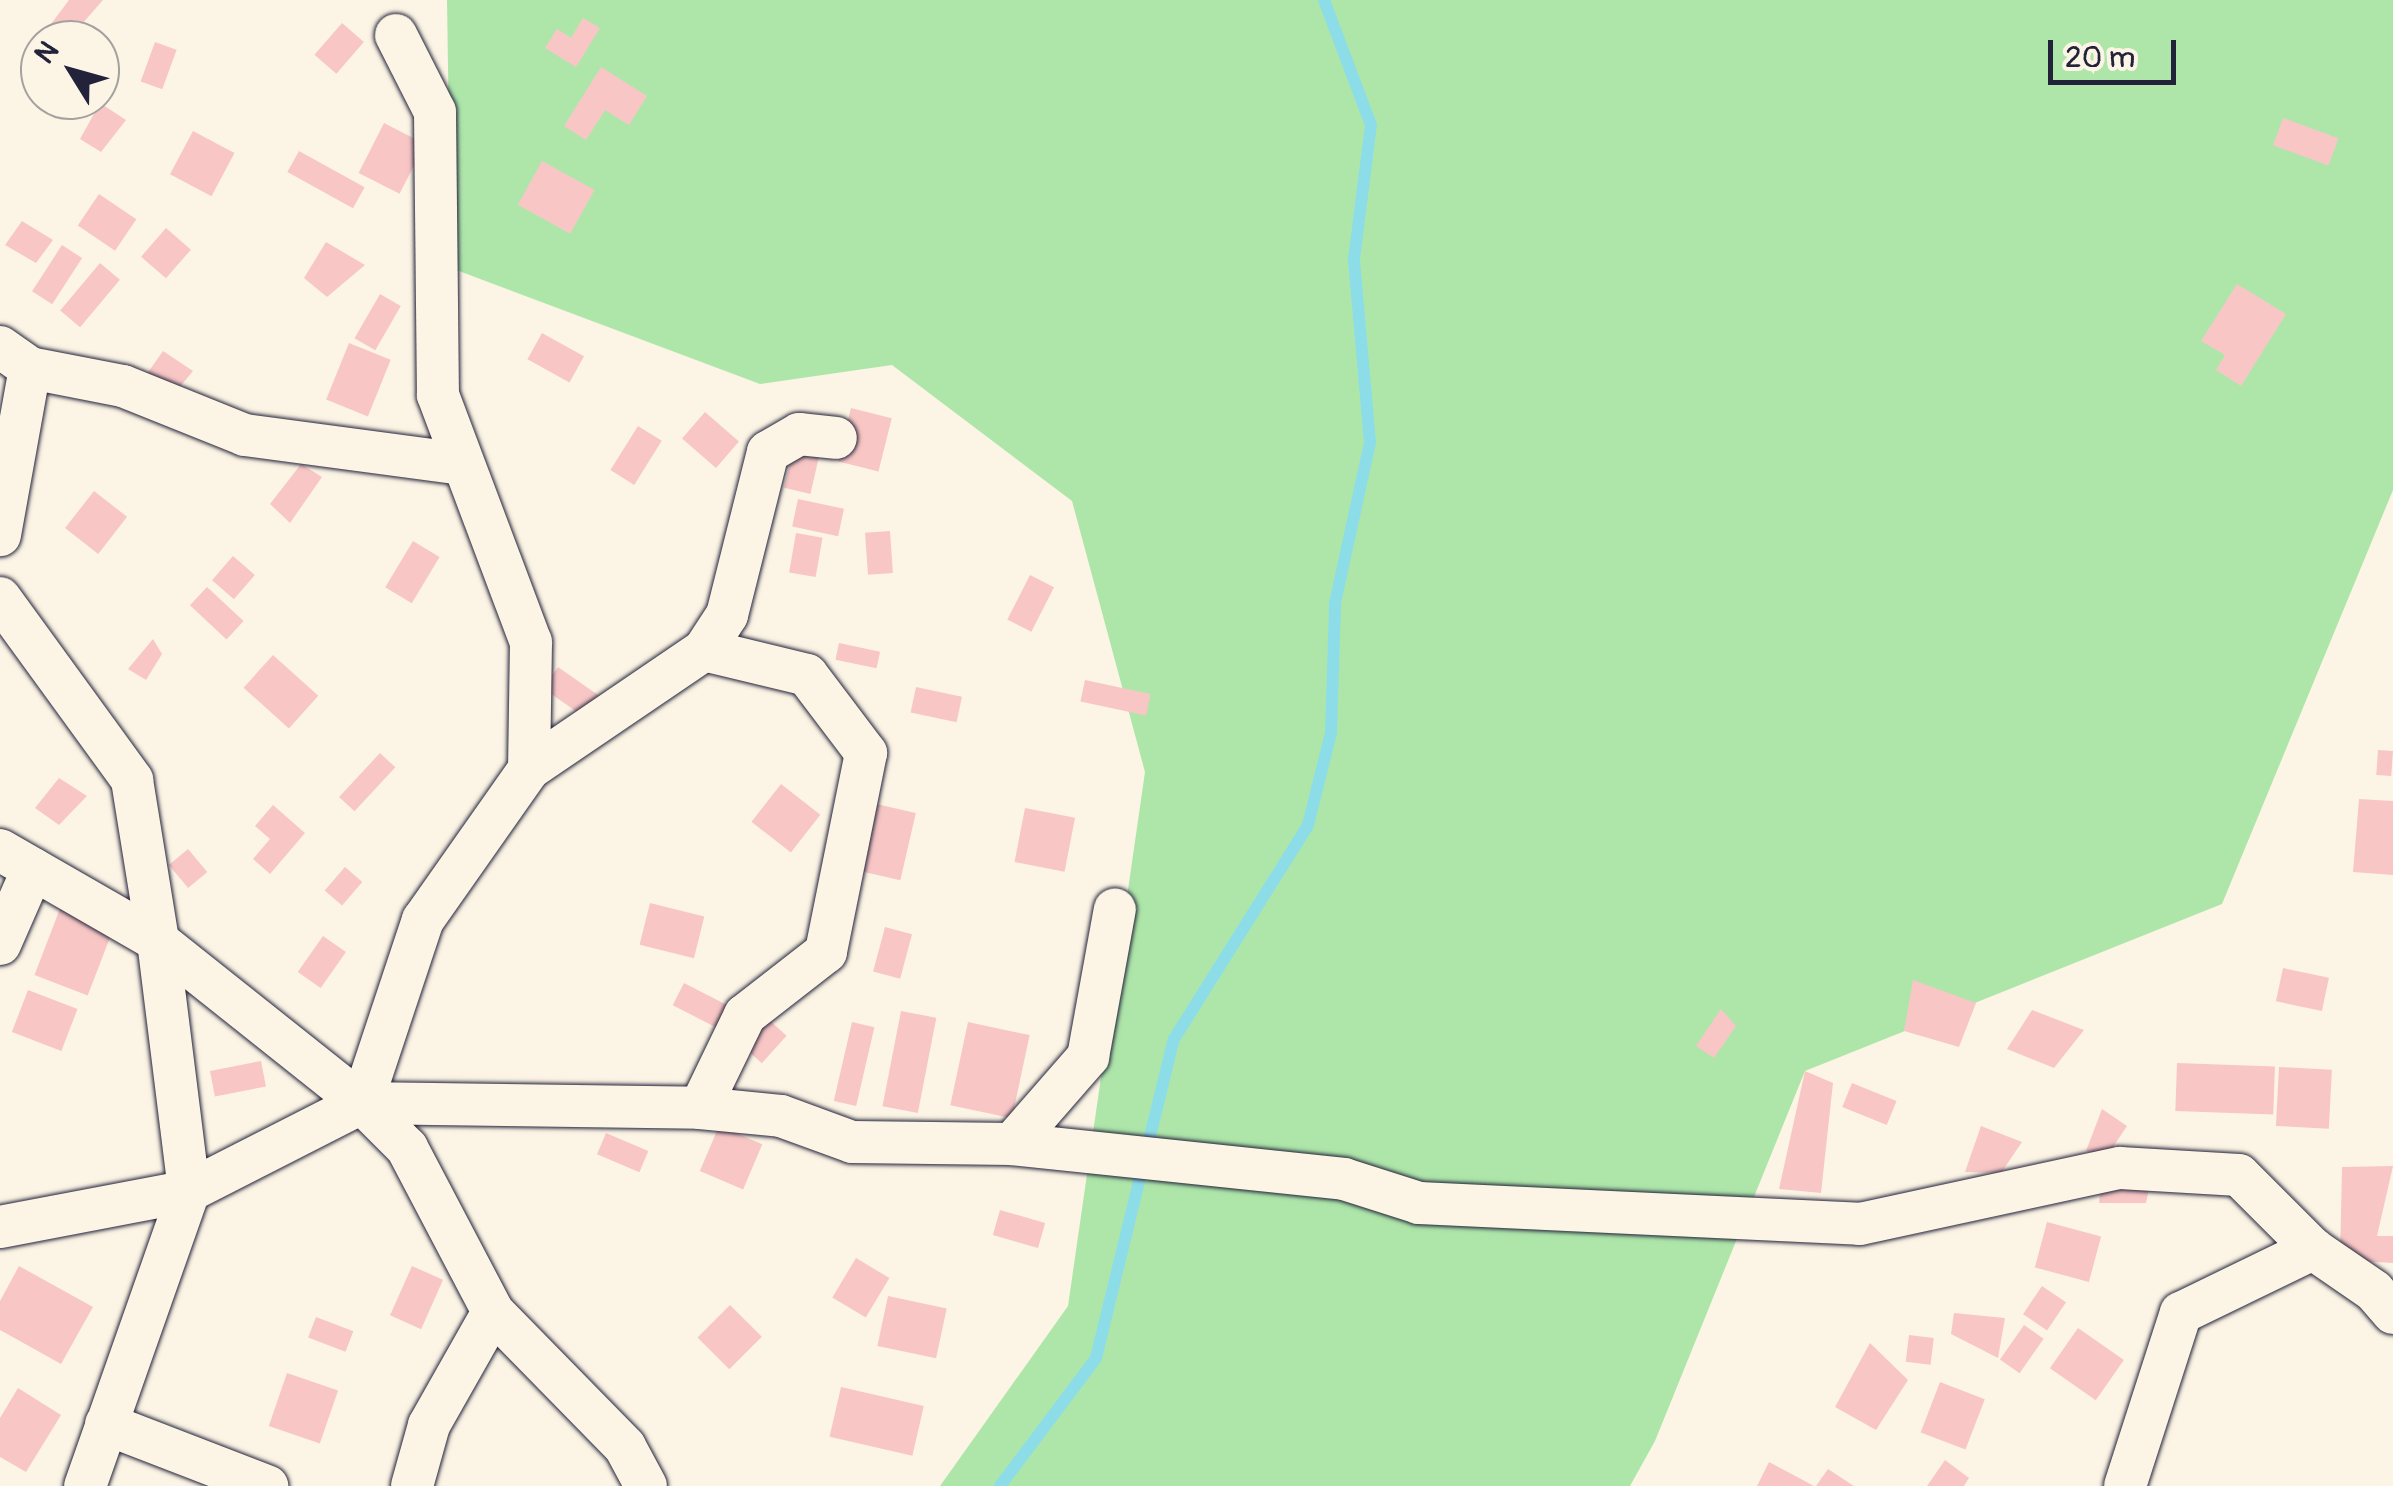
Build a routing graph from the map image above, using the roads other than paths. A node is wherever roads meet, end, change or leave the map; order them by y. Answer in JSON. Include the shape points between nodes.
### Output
{"nodes":[{"id":1,"x":396,"y":35,"type":"dead end"},
{"id":2,"x":15,"y":358,"type":"edge"},
{"id":3,"x":836,"y":438,"type":"dead end"},
{"id":4,"x":462,"y":464,"type":"junction"},
{"id":5,"x":0,"y":535,"type":"edge"},
{"id":6,"x":0,"y":598,"type":"edge"},
{"id":7,"x":704,"y":650,"type":"junction"},
{"id":8,"x":529,"y":769,"type":"junction"},
{"id":9,"x":16,"y":860,"type":"edge"},
{"id":10,"x":1116,"y":909,"type":"dead end"},
{"id":11,"x":158,"y":941,"type":"junction"},
{"id":12,"x":0,"y":944,"type":"edge"},
{"id":13,"x":362,"y":1103,"type":"junction"},
{"id":14,"x":700,"y":1108,"type":"junction"},
{"id":15,"x":1012,"y":1144,"type":"junction"},
{"id":16,"x":188,"y":1191,"type":"junction"},
{"id":17,"x":0,"y":1227,"type":"edge"},
{"id":18,"x":2313,"y":1249,"type":"junction"},
{"id":19,"x":493,"y":1312,"type":"junction"},
{"id":20,"x":2393,"y":1313,"type":"edge"},
{"id":21,"x":106,"y":1424,"type":"junction"},
{"id":22,"x":85,"y":1486,"type":"edge"},
{"id":23,"x":267,"y":1486,"type":"edge"},
{"id":24,"x":412,"y":1486,"type":"edge"},
{"id":25,"x":646,"y":1486,"type":"edge"},
{"id":26,"x":2125,"y":1486,"type":"edge"}],
"edges":[{"from":1,"to":4,"type":"street","via":[[434,112],[438,395]]},
{"from":2,"to":4,"type":"street","via":[[122,386],[246,435]]},
{"from":2,"to":5,"type":"street"},
{"from":3,"to":7,"type":"street","via":[[799,434],[768,452],[726,615]]},
{"from":4,"to":8,"type":"street","via":[[531,642]]},
{"from":6,"to":11,"type":"street","via":[[132,780]]},
{"from":7,"to":8,"type":"street"},
{"from":7,"to":14,"type":"street","via":[[808,675],[866,753],[826,952],[745,1015]]},
{"from":8,"to":13,"type":"street","via":[[424,920]]},
{"from":9,"to":11,"type":"street"},
{"from":9,"to":12,"type":"street"},
{"from":10,"to":15,"type":"street","via":[[1088,1057]]},
{"from":11,"to":13,"type":"street"},
{"from":11,"to":16,"type":"street"},
{"from":13,"to":14,"type":"street"},
{"from":13,"to":16,"type":"street"},
{"from":13,"to":19,"type":"street","via":[[407,1148]]},
{"from":14,"to":15,"type":"street","via":[[781,1116],[852,1142]]},
{"from":15,"to":18,"type":"street","via":[[1344,1180],[1419,1203],[1860,1224],[2120,1168],[2239,1175]]},
{"from":16,"to":17,"type":"street"},
{"from":16,"to":21,"type":"street"},
{"from":18,"to":20,"type":"street","via":[[2374,1291]]},
{"from":18,"to":26,"type":"street","via":[[2181,1313]]},
{"from":19,"to":24,"type":"street","via":[[429,1424]]},
{"from":19,"to":25,"type":"street","via":[[626,1447]]},
{"from":21,"to":22,"type":"street"},
{"from":21,"to":23,"type":"street"}]}
